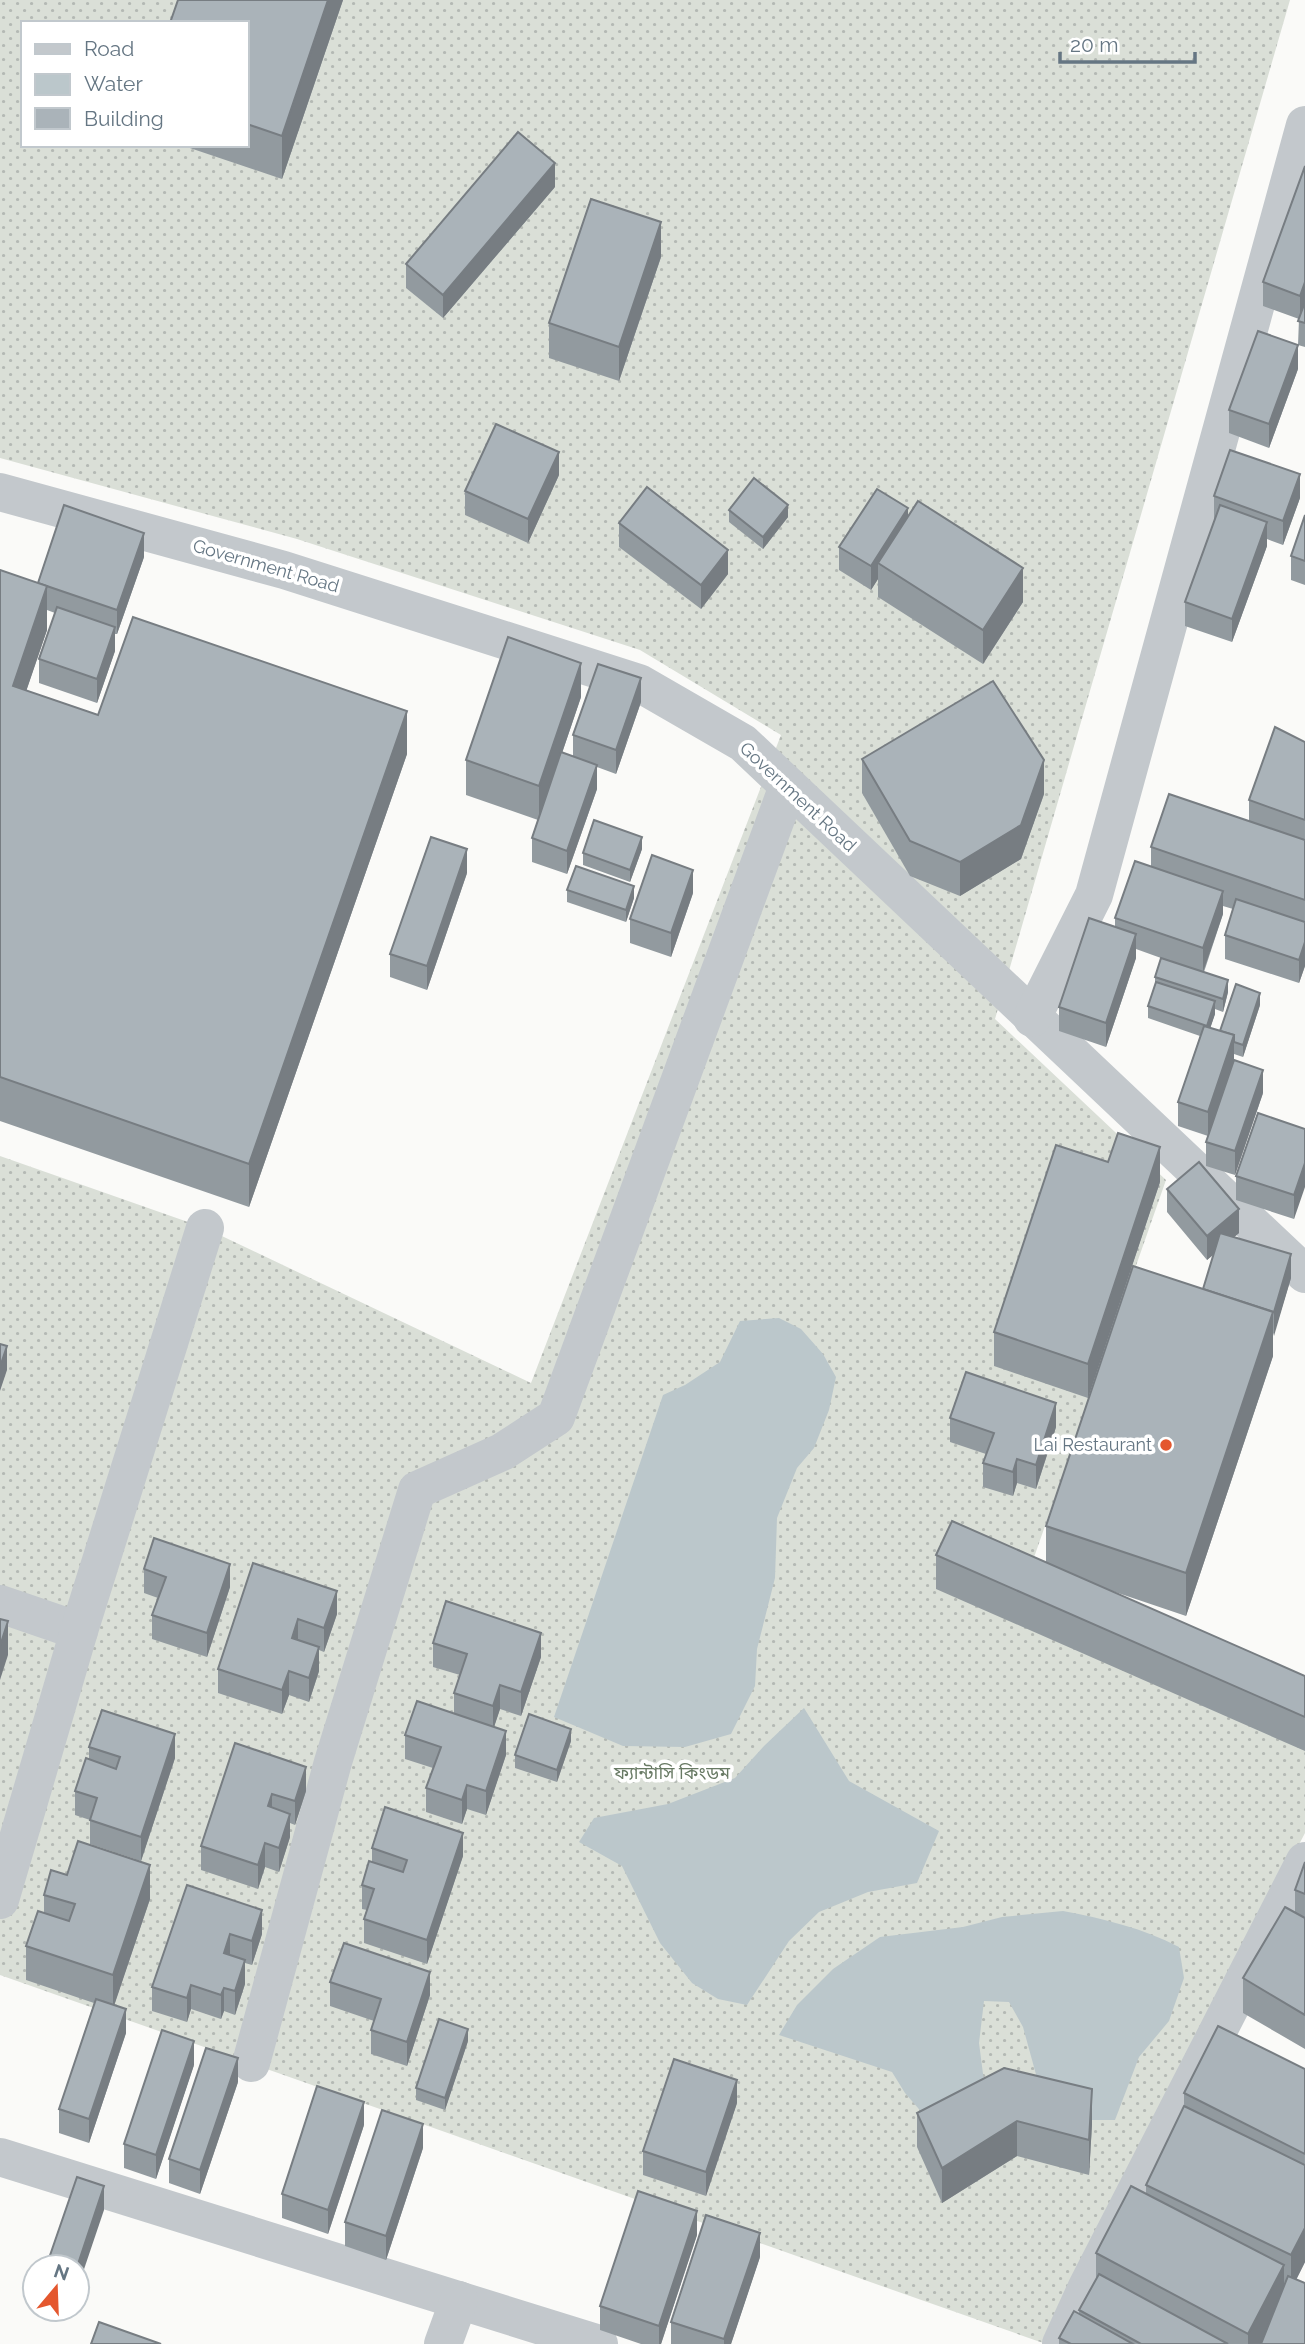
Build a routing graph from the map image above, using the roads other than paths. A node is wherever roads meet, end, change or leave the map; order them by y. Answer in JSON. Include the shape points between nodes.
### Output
{"nodes":[{"id":1,"x":1305,"y":125,"type":"edge"},
{"id":2,"x":0,"y":492,"type":"edge"},
{"id":3,"x":788,"y":786,"type":"junction"},
{"id":4,"x":1032,"y":1018,"type":"junction"},
{"id":5,"x":205,"y":1228,"type":"dead end"},
{"id":6,"x":1305,"y":1274,"type":"edge"},
{"id":7,"x":0,"y":1604,"type":"edge"},
{"id":8,"x":79,"y":1631,"type":"junction"},
{"id":9,"x":1305,"y":1861,"type":"edge"},
{"id":10,"x":0,"y":1900,"type":"edge"},
{"id":11,"x":251,"y":2063,"type":"dead end"},
{"id":12,"x":0,"y":2157,"type":"edge"},
{"id":13,"x":459,"y":2300,"type":"junction"},
{"id":14,"x":443,"y":2344,"type":"edge"},
{"id":15,"x":599,"y":2344,"type":"edge"},
{"id":16,"x":1061,"y":2344,"type":"edge"}],
"edges":[{"from":1,"to":4,"type":"street","via":[[1094,895]]},
{"from":2,"to":3,"type":"street","name":"Government Road","via":[[284,570],[639,682],[743,743]]},
{"from":3,"to":4,"type":"street","name":"Government Road"},
{"from":3,"to":11,"type":"street","via":[[556,1417],[502,1452],[417,1490],[332,1762]]},
{"from":4,"to":6,"type":"street","name":"Government Road"},
{"from":5,"to":8,"type":"street"},
{"from":7,"to":8,"type":"street"},
{"from":8,"to":10,"type":"street"},
{"from":9,"to":16,"type":"street"},
{"from":12,"to":13,"type":"street"},
{"from":13,"to":14,"type":"street"},
{"from":13,"to":15,"type":"street"}]}
